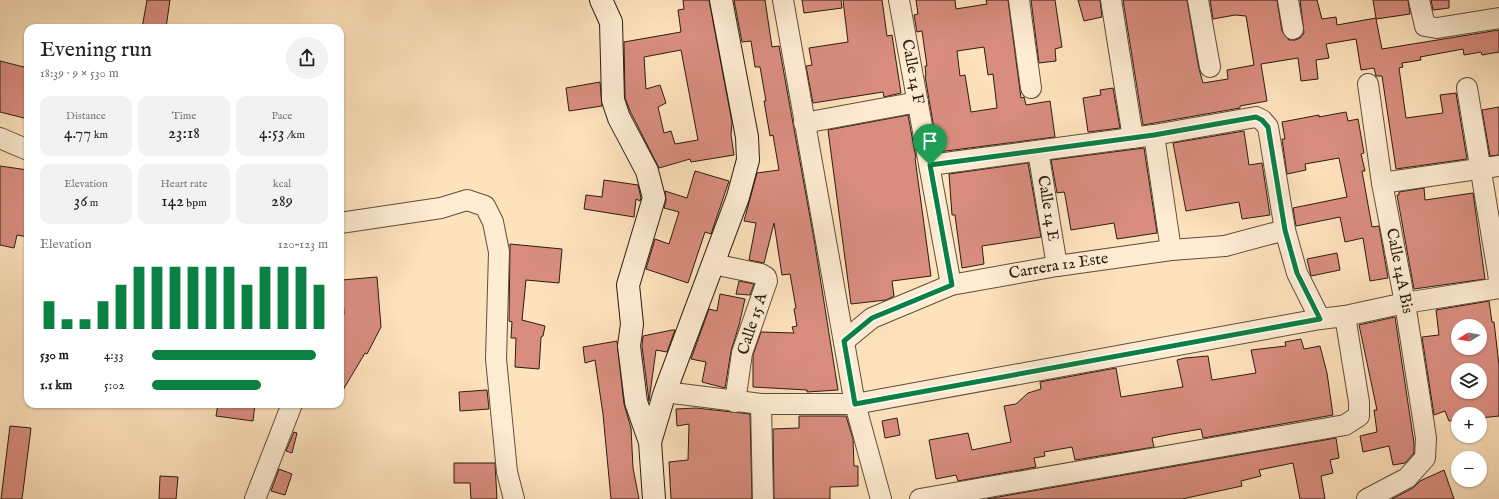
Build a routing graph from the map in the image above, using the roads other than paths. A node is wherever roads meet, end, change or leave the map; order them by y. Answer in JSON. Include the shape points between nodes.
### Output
{"nodes":[{"id":1,"x":601,"y":0,"type":"edge"},
{"id":2,"x":721,"y":0,"type":"edge"},
{"id":3,"x":783,"y":0,"type":"edge"},
{"id":4,"x":899,"y":0,"type":"edge"},
{"id":5,"x":1018,"y":0,"type":"edge"},
{"id":6,"x":1111,"y":0,"type":"edge"},
{"id":7,"x":1198,"y":0,"type":"edge"},
{"id":8,"x":1288,"y":0,"type":"edge"},
{"id":9,"x":1419,"y":0,"type":"edge"},
{"id":10,"x":1499,"y":18,"type":"edge"},
{"id":11,"x":1293,"y":29,"type":"dead end"},
{"id":12,"x":1210,"y":67,"type":"dead end"},
{"id":13,"x":1368,"y":84,"type":"dead end"},
{"id":14,"x":1031,"y":88,"type":"dead end"},
{"id":15,"x":1467,"y":88,"type":"dead end"},
{"id":16,"x":918,"y":102,"type":"junction"},
{"id":17,"x":804,"y":123,"type":"junction"},
{"id":18,"x":1154,"y":135,"type":"junction"},
{"id":19,"x":0,"y":138,"type":"edge"},
{"id":20,"x":1133,"y":138,"type":"junction"},
{"id":21,"x":24,"y":148,"type":"edge"},
{"id":22,"x":1038,"y":151,"type":"junction"},
{"id":23,"x":930,"y":165,"type":"junction"},
{"id":24,"x":1490,"y":167,"type":"edge"},
{"id":25,"x":1382,"y":183,"type":"junction"},
{"id":26,"x":344,"y":222,"type":"edge"},
{"id":27,"x":1285,"y":230,"type":"junction"},
{"id":28,"x":1171,"y":250,"type":"junction"},
{"id":29,"x":713,"y":264,"type":"junction"},
{"id":30,"x":1057,"y":266,"type":"junction"},
{"id":31,"x":1499,"y":279,"type":"edge"},
{"id":32,"x":952,"y":285,"type":"junction"},
{"id":33,"x":1499,"y":288,"type":"edge"},
{"id":34,"x":1405,"y":303,"type":"junction"},
{"id":35,"x":1345,"y":316,"type":"junction"},
{"id":36,"x":1320,"y":319,"type":"junction"},
{"id":37,"x":844,"y":341,"type":"junction"},
{"id":38,"x":665,"y":392,"type":"junction"},
{"id":39,"x":735,"y":402,"type":"junction"},
{"id":40,"x":761,"y":404,"type":"junction"},
{"id":41,"x":855,"y":404,"type":"junction"},
{"id":42,"x":290,"y":408,"type":"edge"},
{"id":43,"x":650,"y":442,"type":"junction"},
{"id":44,"x":255,"y":499,"type":"edge"},
{"id":45,"x":514,"y":499,"type":"edge"},
{"id":46,"x":654,"y":499,"type":"edge"},
{"id":47,"x":763,"y":499,"type":"edge"},
{"id":48,"x":881,"y":499,"type":"edge"},
{"id":49,"x":920,"y":499,"type":"edge"},
{"id":50,"x":1367,"y":499,"type":"edge"}],
"edges":[{"from":1,"to":43,"type":"main road","via":[[610,22],[613,100],[619,118],[647,171],[654,198],[628,285],[632,324],[629,346],[636,402]]},
{"from":2,"to":29,"type":"main road","via":[[747,137],[748,160],[738,196]]},
{"from":3,"to":17,"type":"street"},
{"from":4,"to":16,"type":"street","name":"Calle 14 F"},
{"from":5,"to":14,"type":"street"},
{"from":6,"to":20,"type":"street"},
{"from":7,"to":12,"type":"street"},
{"from":8,"to":11,"type":"street"},
{"from":9,"to":10,"type":"street","via":[[1425,26],[1437,28]]},
{"from":13,"to":25,"type":"street","name":"Calle 14A Bis"},
{"from":15,"to":24,"type":"street"},
{"from":16,"to":17,"type":"street"},
{"from":16,"to":23,"type":"street","name":"Calle 14 F"},
{"from":17,"to":37,"type":"street"},
{"from":18,"to":20,"type":"street"},
{"from":18,"to":27,"type":"street","via":[[1256,117],[1262,120],[1268,127]]},
{"from":18,"to":28,"type":"street"},
{"from":19,"to":21,"type":"street"},
{"from":20,"to":22,"type":"street"},
{"from":22,"to":23,"type":"street"},
{"from":22,"to":30,"type":"street","name":"Calle 14 E"},
{"from":23,"to":32,"type":"street","name":"Calle 14 F"},
{"from":24,"to":25,"type":"street"},
{"from":24,"to":31,"type":"street"},
{"from":25,"to":34,"type":"street","name":"Calle 14A Bis"},
{"from":26,"to":45,"type":"street","via":[[441,208],[467,200],[485,206],[493,222],[499,252],[496,359],[506,472]]},
{"from":27,"to":28,"type":"street","name":"Carrera 12 Este","via":[[1225,246]]},
{"from":27,"to":36,"type":"street","via":[[1297,273]]},
{"from":28,"to":30,"type":"street","name":"Carrera 12 Este"},
{"from":29,"to":38,"type":"main road"},
{"from":29,"to":39,"type":"street","name":"Calle 15 A","via":[[761,274],[767,281],[742,353]]},
{"from":30,"to":32,"type":"street","name":"Carrera 12 Este"},
{"from":32,"to":37,"type":"street","name":"Carrera 12 Este","via":[[872,318]]},
{"from":33,"to":34,"type":"street"},
{"from":34,"to":35,"type":"street"},
{"from":34,"to":50,"type":"street","name":"Calle 14A Bis","via":[[1426,438],[1425,458],[1407,478]]},
{"from":35,"to":36,"type":"street"},
{"from":35,"to":49,"type":"street","via":[[1359,402],[1359,416],[1345,426]]},
{"from":36,"to":41,"type":"street"},
{"from":37,"to":41,"type":"street"},
{"from":38,"to":39,"type":"street"},
{"from":38,"to":43,"type":"main road"},
{"from":39,"to":40,"type":"street"},
{"from":40,"to":41,"type":"street"},
{"from":40,"to":47,"type":"street"},
{"from":41,"to":48,"type":"street"},
{"from":42,"to":44,"type":"street"},
{"from":43,"to":46,"type":"main road"}]}
